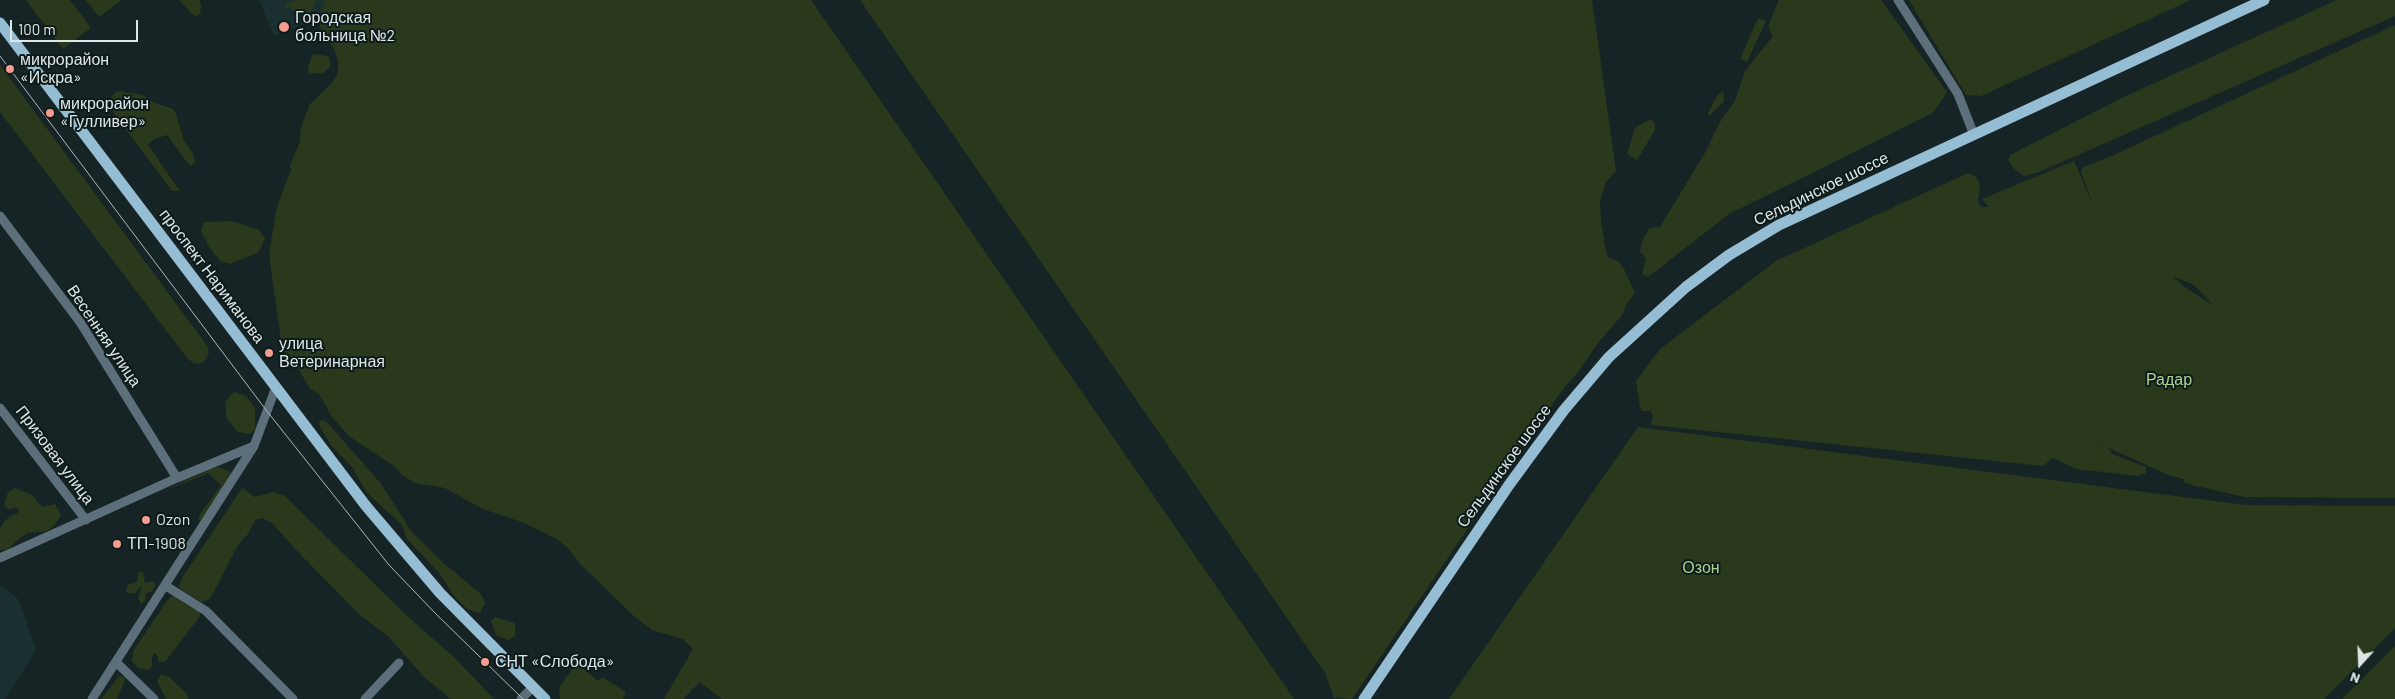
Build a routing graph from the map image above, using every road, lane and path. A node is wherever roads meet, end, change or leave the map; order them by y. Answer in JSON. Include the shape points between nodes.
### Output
{"nodes":[{"id":1,"x":1898,"y":0,"type":"edge"},
{"id":2,"x":2264,"y":0,"type":"edge"},
{"id":3,"x":0,"y":23,"type":"edge"},
{"id":4,"x":1974,"y":135,"type":"junction"},
{"id":5,"x":0,"y":216,"type":"edge"},
{"id":6,"x":276,"y":387,"type":"junction"},
{"id":7,"x":0,"y":408,"type":"edge"},
{"id":8,"x":254,"y":446,"type":"junction"},
{"id":9,"x":177,"y":478,"type":"junction"},
{"id":10,"x":86,"y":520,"type":"junction"},
{"id":11,"x":0,"y":558,"type":"edge"},
{"id":12,"x":166,"y":586,"type":"junction"},
{"id":13,"x":116,"y":662,"type":"junction"},
{"id":14,"x":399,"y":664,"type":"dead end"},
{"id":15,"x":533,"y":688,"type":"junction"},
{"id":16,"x":92,"y":699,"type":"edge"},
{"id":17,"x":154,"y":699,"type":"edge"},
{"id":18,"x":293,"y":699,"type":"edge"},
{"id":19,"x":365,"y":699,"type":"edge"},
{"id":20,"x":521,"y":699,"type":"edge"},
{"id":21,"x":545,"y":699,"type":"edge"},
{"id":22,"x":1364,"y":699,"type":"edge"}],
"edges":[{"from":1,"to":4,"type":"street","via":[[1958,94]]},
{"from":2,"to":4,"type":"main road","name":"Сельдинское шоссе"},
{"from":3,"to":6,"type":"main road","name":"проспект Нариманова"},
{"from":4,"to":22,"type":"main road","name":"Сельдинское шоссе","via":[[1779,225],[1729,255],[1644,323],[1609,357],[1564,410],[1509,485]]},
{"from":5,"to":9,"type":"street","name":"Весенняя улица","via":[[80,322]]},
{"from":6,"to":8,"type":"street"},
{"from":6,"to":15,"type":"main road","name":"проспект Нариманова","via":[[395,540],[444,597]]},
{"from":7,"to":10,"type":"street","name":"Призовая улица"},
{"from":8,"to":9,"type":"street"},
{"from":8,"to":12,"type":"street"},
{"from":9,"to":10,"type":"street"},
{"from":10,"to":11,"type":"street"},
{"from":12,"to":13,"type":"street"},
{"from":12,"to":18,"type":"street","via":[[206,611]]},
{"from":13,"to":16,"type":"street"},
{"from":13,"to":17,"type":"street"},
{"from":14,"to":19,"type":"street"},
{"from":15,"to":20,"type":"street"},
{"from":15,"to":21,"type":"main road","name":"проспект Нариманова"}]}
